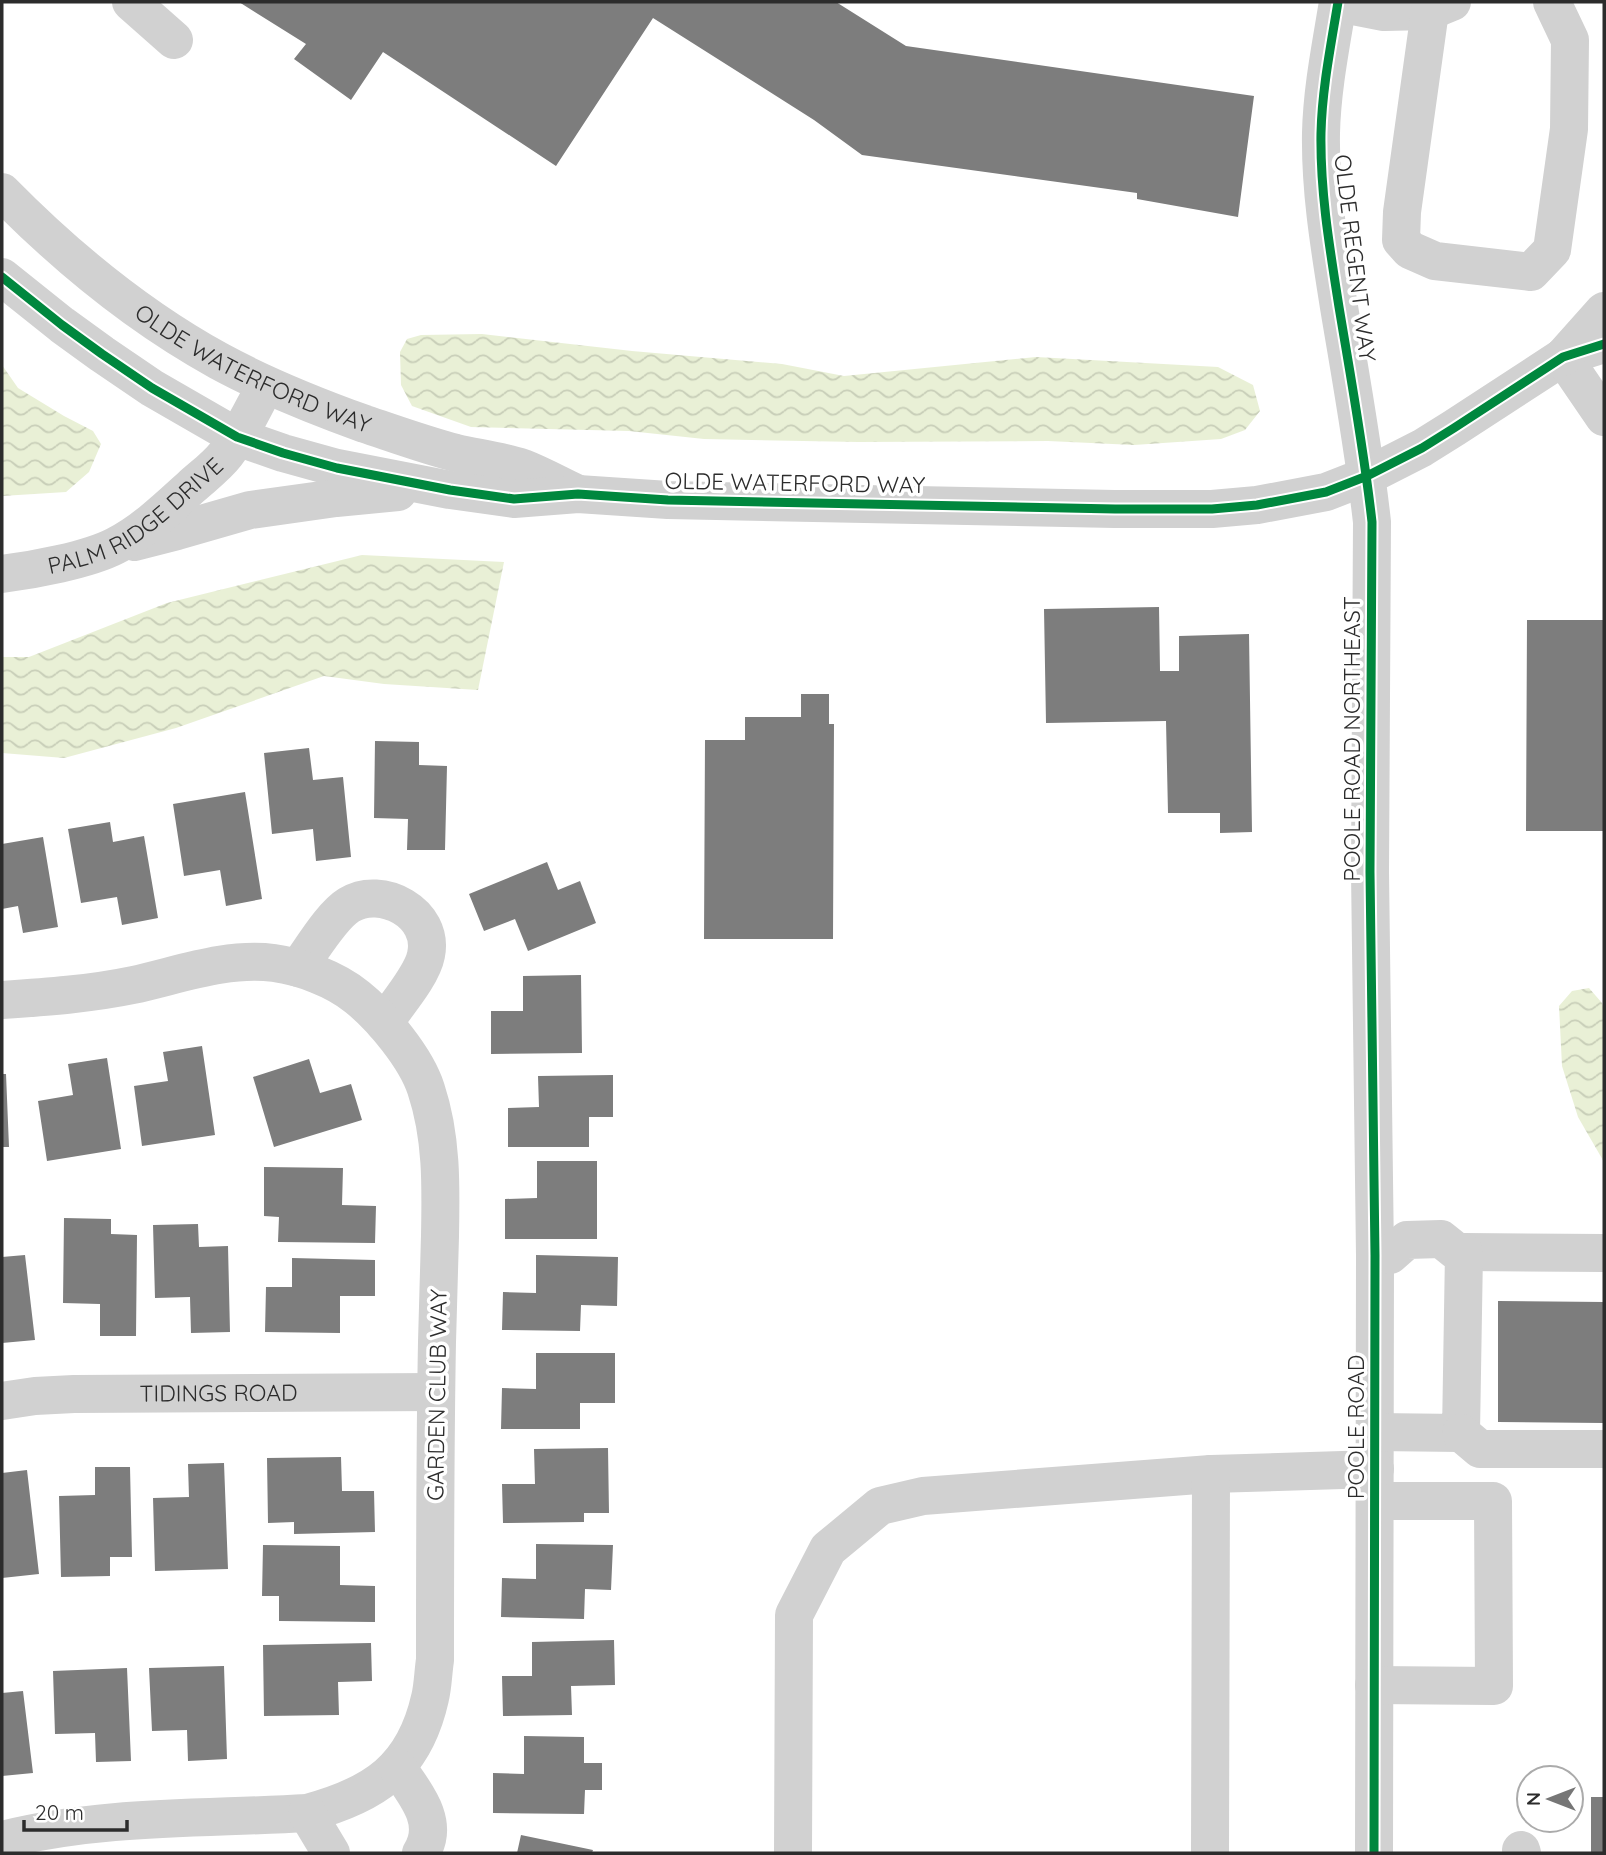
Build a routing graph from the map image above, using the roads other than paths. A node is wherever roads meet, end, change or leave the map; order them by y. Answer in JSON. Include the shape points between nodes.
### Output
{"nodes":[{"id":1,"x":131,"y":2,"type":"edge"},
{"id":2,"x":1338,"y":2,"type":"edge"},
{"id":3,"x":1552,"y":2,"type":"edge"},
{"id":4,"x":1441,"y":6,"type":"edge"},
{"id":5,"x":174,"y":40,"type":"dead end"},
{"id":6,"x":2,"y":192,"type":"edge"},
{"id":7,"x":2,"y":278,"type":"edge"},
{"id":8,"x":1604,"y":310,"type":"edge"},
{"id":9,"x":1604,"y":344,"type":"edge"},
{"id":10,"x":1563,"y":357,"type":"junction"},
{"id":11,"x":266,"y":385,"type":"junction"},
{"id":12,"x":1604,"y":417,"type":"edge"},
{"id":13,"x":237,"y":437,"type":"junction"},
{"id":14,"x":1367,"y":476,"type":"junction"},
{"id":15,"x":450,"y":490,"type":"junction"},
{"id":16,"x":578,"y":494,"type":"junction"},
{"id":17,"x":115,"y":546,"type":"junction"},
{"id":18,"x":2,"y":575,"type":"edge"},
{"id":19,"x":298,"y":968,"type":"junction"},
{"id":20,"x":2,"y":1000,"type":"edge"},
{"id":21,"x":1371,"y":1001,"type":"joint"},
{"id":22,"x":384,"y":1023,"type":"junction"},
{"id":23,"x":1460,"y":1251,"type":"junction"},
{"id":24,"x":1604,"y":1253,"type":"edge"},
{"id":25,"x":1383,"y":1255,"type":"junction"},
{"id":26,"x":436,"y":1392,"type":"junction"},
{"id":27,"x":2,"y":1401,"type":"edge"},
{"id":28,"x":1376,"y":1432,"type":"junction"},
{"id":29,"x":1461,"y":1433,"type":"junction"},
{"id":30,"x":1604,"y":1449,"type":"edge"},
{"id":31,"x":1210,"y":1474,"type":"junction"},
{"id":32,"x":1375,"y":1485,"type":"junction"},
{"id":33,"x":1374,"y":1685,"type":"junction"},
{"id":34,"x":397,"y":1767,"type":"junction"},
{"id":35,"x":307,"y":1813,"type":"junction"},
{"id":36,"x":2,"y":1840,"type":"edge"},
{"id":37,"x":331,"y":1853,"type":"edge"},
{"id":38,"x":421,"y":1853,"type":"edge"},
{"id":39,"x":793,"y":1853,"type":"edge"},
{"id":40,"x":1210,"y":1853,"type":"edge"},
{"id":41,"x":1374,"y":1853,"type":"edge"}],
"edges":[{"from":1,"to":5,"type":"street"},
{"from":2,"to":4,"type":"street","via":[[1384,12]]},
{"from":2,"to":14,"type":"street","name":"OLDE REGENT WAY","via":[[1321,133],[1323,191]]},
{"from":3,"to":4,"type":"street","via":[[1570,40],[1569,128],[1552,250],[1531,272],[1436,261],[1409,250],[1401,240],[1402,212]]},
{"from":6,"to":11,"type":"street","name":"OLDE WATERFORD WAY","via":[[114,291],[175,335]]},
{"from":7,"to":13,"type":"street","name":"OLDE WATERFORD WAY","via":[[152,388]]},
{"from":8,"to":10,"type":"street","name":"OLDE WATERFORD WAY"},
{"from":9,"to":10,"type":"street","name":"OLDE WATERFORD WAY"},
{"from":10,"to":12,"type":"street"},
{"from":10,"to":14,"type":"street","name":"OLDE WATERFORD WAY","via":[[1444,435]]},
{"from":11,"to":13,"type":"street","name":"PALM RIDGE DRIVE"},
{"from":11,"to":16,"type":"street","name":"OLDE WATERFORD WAY","via":[[414,440],[524,469]]},
{"from":13,"to":15,"type":"street","name":"OLDE WATERFORD WAY","via":[[337,468]]},
{"from":13,"to":17,"type":"street","name":"PALM RIDGE DRIVE","via":[[214,467],[157,517]]},
{"from":14,"to":16,"type":"street","name":"OLDE WATERFORD WAY","via":[[1303,497],[1212,509],[702,501]]},
{"from":14,"to":21,"type":"street","name":"POOLE ROAD NORTHEAST","via":[[1373,564]]},
{"from":15,"to":16,"type":"street","name":"OLDE WATERFORD WAY","via":[[514,499]]},
{"from":15,"to":17,"type":"street","via":[[370,494],[250,510]]},
{"from":17,"to":18,"type":"street","name":"PALM RIDGE DRIVE"},
{"from":19,"to":20,"type":"street","name":"GARDEN CLUB WAY","via":[[273,963],[225,964],[98,992]]},
{"from":19,"to":22,"type":"street","name":"GARDEN CLUB WAY","via":[[356,996]]},
{"from":19,"to":22,"type":"street","via":[[351,904],[380,900],[410,909],[426,935],[427,951],[423,966]]},
{"from":21,"to":25,"type":"street","name":"POOLE ROAD"},
{"from":22,"to":26,"type":"street","name":"GARDEN CLUB WAY","via":[[426,1087],[440,1156]]},
{"from":23,"to":24,"type":"street"},
{"from":23,"to":25,"type":"street","via":[[1441,1239],[1407,1240]]},
{"from":23,"to":29,"type":"street"},
{"from":25,"to":28,"type":"street","name":"POOLE ROAD"},
{"from":26,"to":27,"type":"street","name":"TIDINGS ROAD","via":[[74,1394]]},
{"from":26,"to":34,"type":"street","name":"GARDEN CLUB WAY","via":[[435,1660],[421,1731]]},
{"from":28,"to":29,"type":"street"},
{"from":28,"to":32,"type":"street","name":"POOLE ROAD"},
{"from":29,"to":30,"type":"street","via":[[1480,1449]]},
{"from":31,"to":32,"type":"street"},
{"from":31,"to":39,"type":"street","via":[[923,1496],[880,1506],[828,1549],[794,1615]]},
{"from":31,"to":40,"type":"street"},
{"from":32,"to":33,"type":"street","name":"POOLE ROAD"},
{"from":32,"to":33,"type":"street","via":[[1493,1501],[1494,1686]]},
{"from":33,"to":41,"type":"street","name":"POOLE ROAD"},
{"from":34,"to":35,"type":"street","name":"GARDEN CLUB WAY","via":[[358,1796]]},
{"from":34,"to":38,"type":"street","via":[[427,1818],[429,1833]]},
{"from":35,"to":36,"type":"street","name":"GARDEN CLUB WAY","via":[[99,1824]]},
{"from":35,"to":37,"type":"street"}]}
